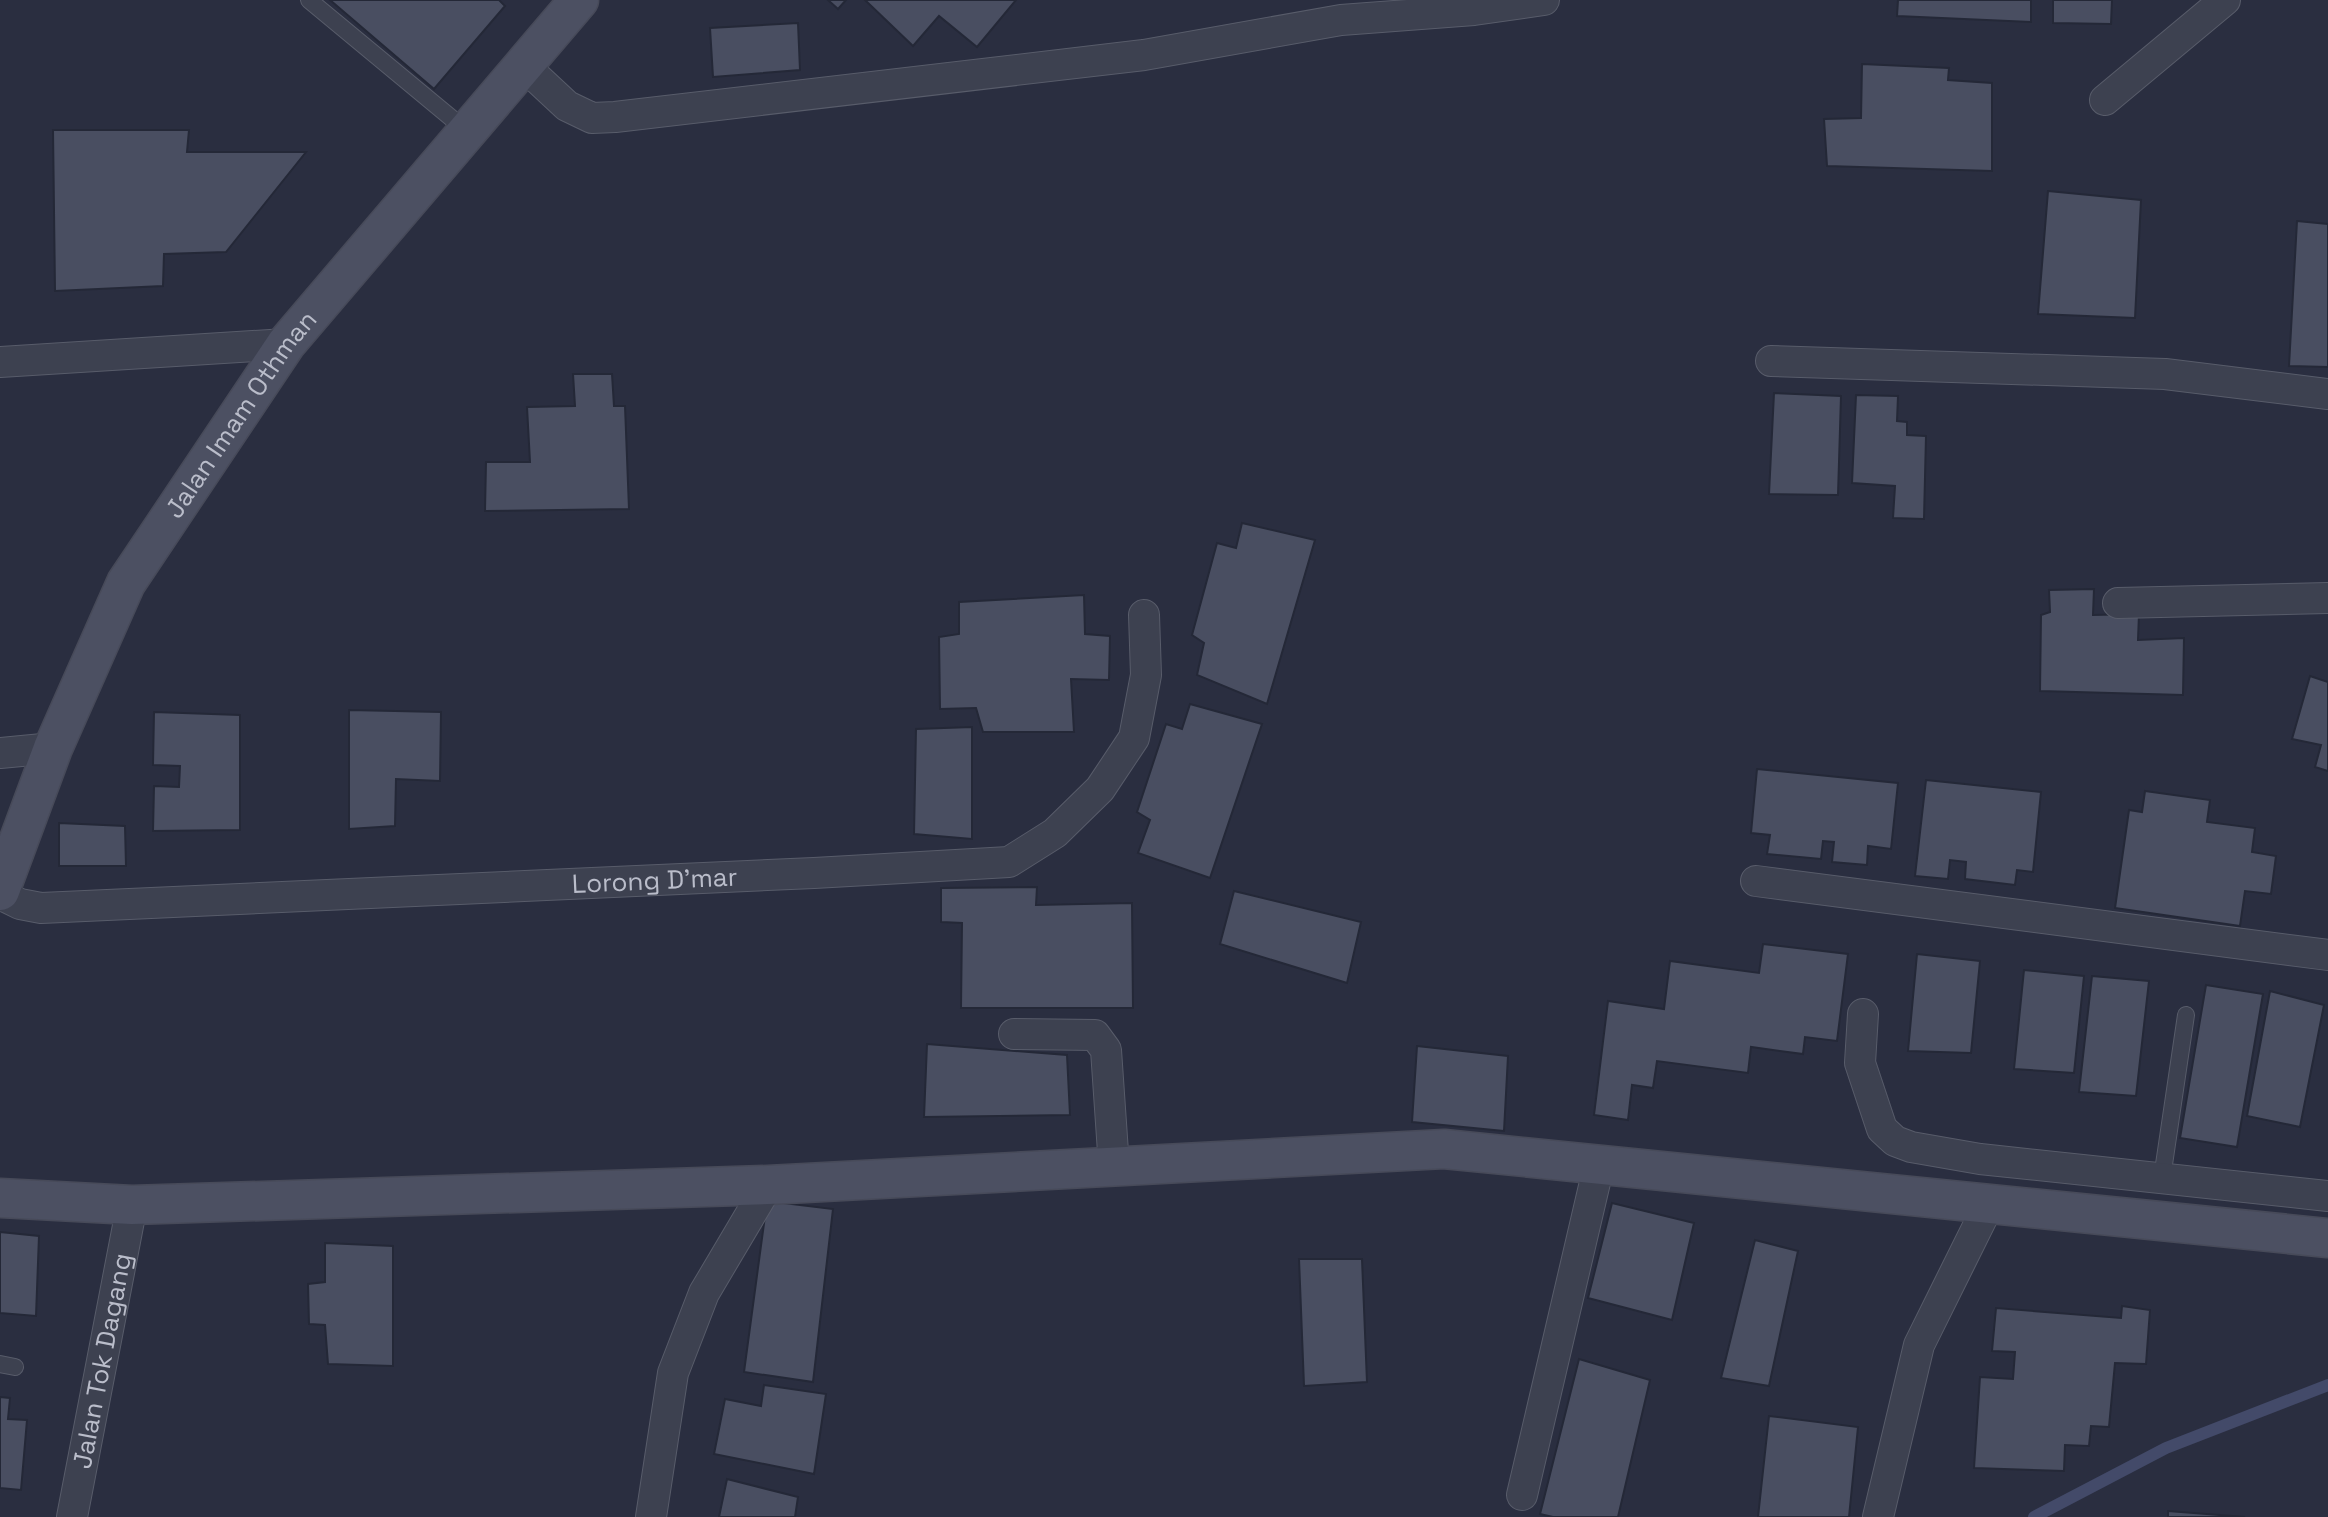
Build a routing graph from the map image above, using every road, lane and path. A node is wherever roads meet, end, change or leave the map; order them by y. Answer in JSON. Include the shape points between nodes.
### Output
{"nodes":[{"id":1,"x":309,"y":0,"type":"edge"},
{"id":2,"x":579,"y":0,"type":"edge"},
{"id":3,"x":1544,"y":0,"type":"edge"},
{"id":4,"x":2225,"y":0,"type":"edge"},
{"id":5,"x":523,"y":65,"type":"junction"},
{"id":6,"x":2105,"y":100,"type":"dead end"},
{"id":7,"x":467,"y":131,"type":"junction"},
{"id":8,"x":286,"y":344,"type":"junction"},
{"id":9,"x":0,"y":362,"type":"edge"},
{"id":10,"x":1771,"y":362,"type":"dead end"},
{"id":11,"x":2328,"y":394,"type":"edge"},
{"id":12,"x":2328,"y":598,"type":"edge"},
{"id":13,"x":2118,"y":603,"type":"dead end"},
{"id":14,"x":1144,"y":615,"type":"dead end"},
{"id":15,"x":53,"y":748,"type":"junction"},
{"id":16,"x":0,"y":753,"type":"edge"},
{"id":17,"x":1756,"y":881,"type":"dead end"},
{"id":18,"x":0,"y":892,"type":"edge"},
{"id":19,"x":2328,"y":955,"type":"edge"},
{"id":20,"x":1863,"y":1014,"type":"dead end"},
{"id":21,"x":2186,"y":1015,"type":"dead end"},
{"id":22,"x":1014,"y":1034,"type":"dead end"},
{"id":23,"x":1599,"y":1165,"type":"junction"},
{"id":24,"x":1114,"y":1167,"type":"junction"},
{"id":25,"x":2162,"y":1178,"type":"junction"},
{"id":26,"x":768,"y":1185,"type":"junction"},
{"id":27,"x":2328,"y":1196,"type":"edge"},
{"id":28,"x":0,"y":1198,"type":"edge"},
{"id":29,"x":1989,"y":1204,"type":"junction"},
{"id":30,"x":132,"y":1205,"type":"junction"},
{"id":31,"x":2328,"y":1238,"type":"edge"},
{"id":32,"x":1522,"y":1495,"type":"dead end"},
{"id":33,"x":72,"y":1517,"type":"edge"},
{"id":34,"x":651,"y":1517,"type":"edge"},
{"id":35,"x":1878,"y":1517,"type":"edge"}],
"edges":[{"from":1,"to":7,"type":"lane"},
{"from":2,"to":5,"type":"street","name":"Jalan Imam Othman"},
{"from":3,"to":5,"type":"street","via":[[1341,20],[1144,55],[615,117],[592,118],[567,106]]},
{"from":4,"to":6,"type":"street"},
{"from":5,"to":7,"type":"street","name":"Jalan Imam Othman"},
{"from":7,"to":8,"type":"street","name":"Jalan Imam Othman"},
{"from":8,"to":9,"type":"street"},
{"from":8,"to":15,"type":"street","name":"Jalan Imam Othman","via":[[126,583]]},
{"from":10,"to":11,"type":"street","via":[[2165,374]]},
{"from":12,"to":13,"type":"street"},
{"from":14,"to":18,"type":"street","name":"Lorong D'mar","via":[[1146,675],[1134,738],[1100,789],[1055,833],[1009,862],[41,908],[20,904]]},
{"from":15,"to":16,"type":"street"},
{"from":15,"to":18,"type":"street","name":"Jalan Imam Othman"},
{"from":17,"to":19,"type":"street"},
{"from":20,"to":25,"type":"street","via":[[1860,1063],[1882,1129],[1895,1142],[1980,1159]]},
{"from":21,"to":25,"type":"lane"},
{"from":22,"to":24,"type":"street","via":[[1095,1035],[1106,1050]]},
{"from":23,"to":24,"type":"street","via":[[1444,1149]]},
{"from":23,"to":29,"type":"street"},
{"from":23,"to":32,"type":"street"},
{"from":24,"to":26,"type":"street"},
{"from":25,"to":27,"type":"street"},
{"from":26,"to":30,"type":"street"},
{"from":26,"to":34,"type":"street","via":[[704,1293],[673,1373]]},
{"from":28,"to":30,"type":"street"},
{"from":29,"to":31,"type":"street"},
{"from":29,"to":35,"type":"street","via":[[1919,1345]]},
{"from":30,"to":33,"type":"street","name":"Jalan Tok Dagang"}]}
